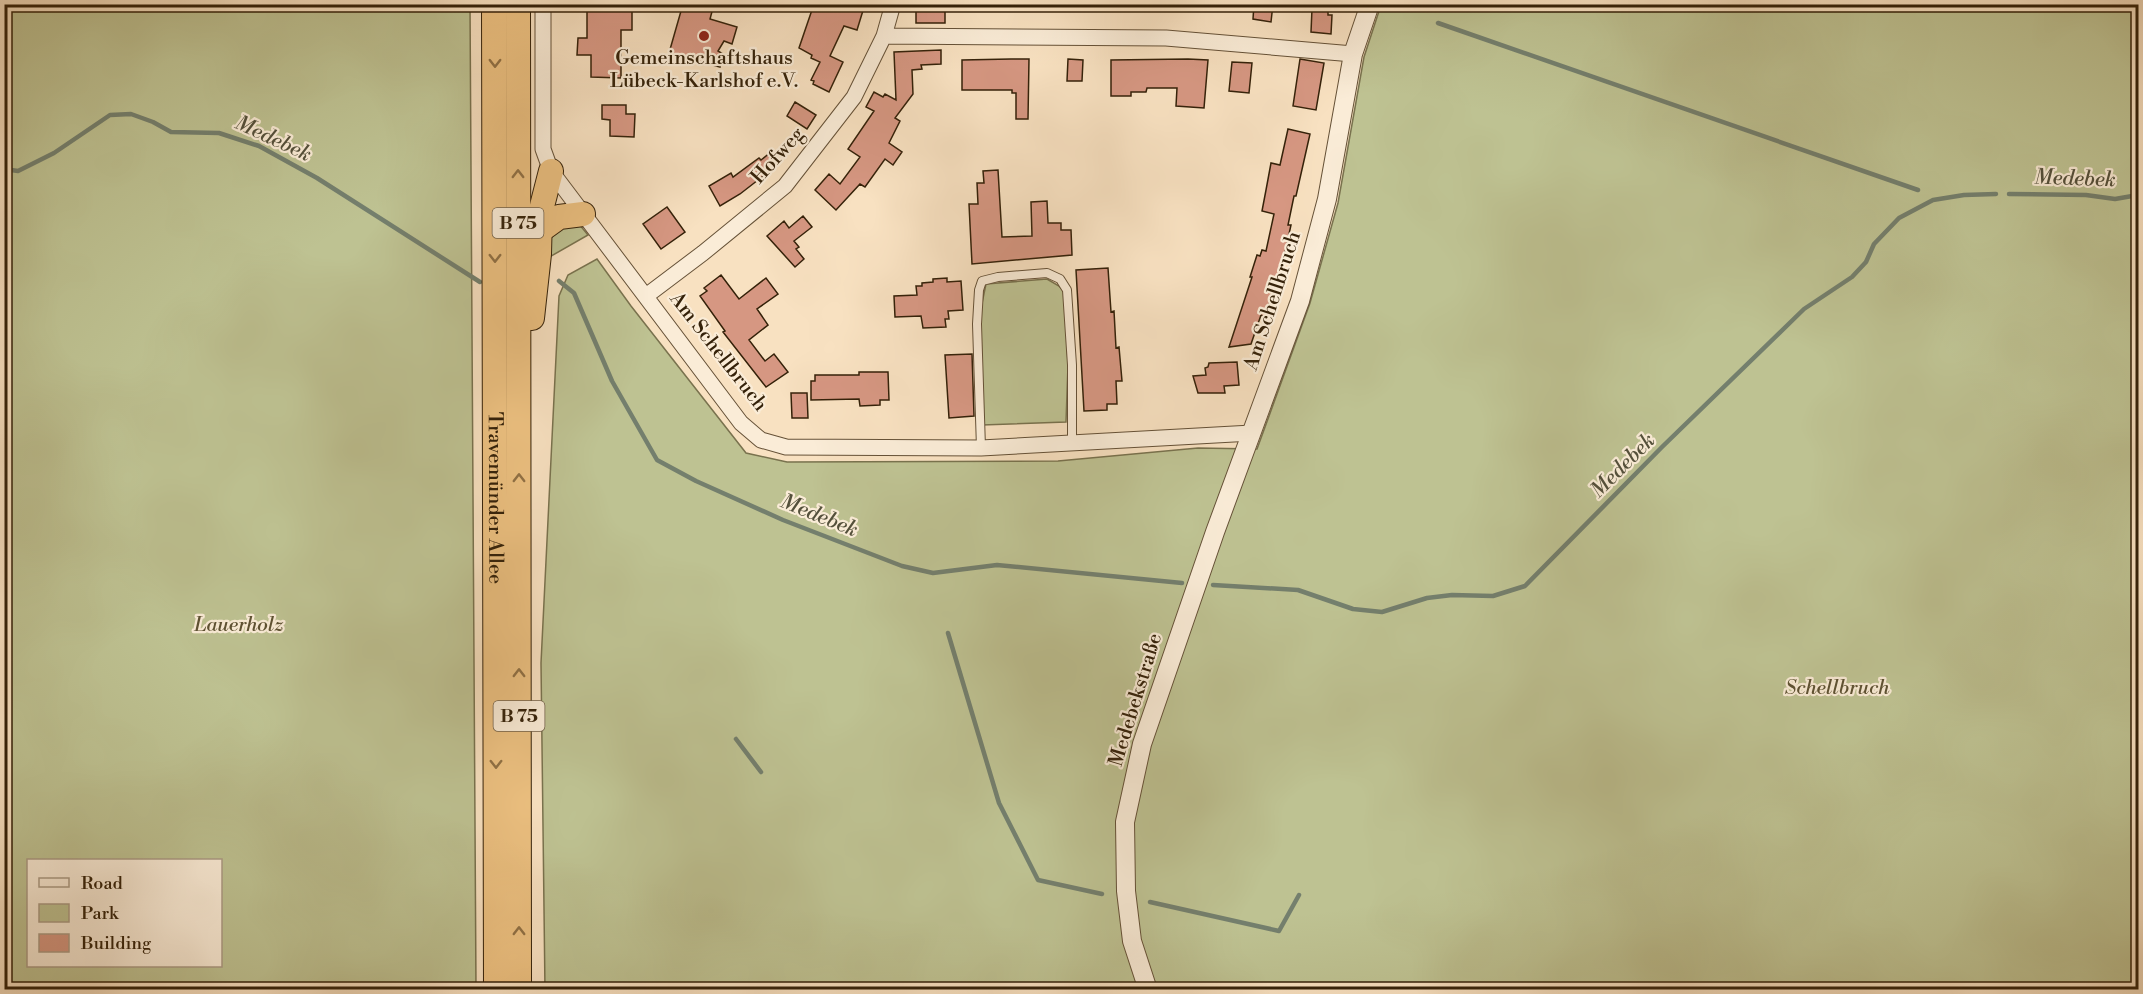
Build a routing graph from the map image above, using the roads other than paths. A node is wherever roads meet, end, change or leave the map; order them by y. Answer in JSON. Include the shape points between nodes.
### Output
{"nodes":[{"id":1,"x":494,"y":4,"type":"edge"},
{"id":2,"x":518,"y":4,"type":"edge"},
{"id":3,"x":543,"y":4,"type":"edge"},
{"id":4,"x":892,"y":4,"type":"edge"},
{"id":5,"x":1370,"y":4,"type":"edge"},
{"id":6,"x":884,"y":36,"type":"junction"},
{"id":7,"x":1353,"y":54,"type":"junction"},
{"id":8,"x":551,"y":171,"type":"junction"},
{"id":9,"x":583,"y":214,"type":"junction"},
{"id":10,"x":541,"y":230,"type":"junction"},
{"id":11,"x":646,"y":296,"type":"junction"},
{"id":12,"x":1252,"y":433,"type":"junction"},
{"id":13,"x":519,"y":442,"type":"junction"},
{"id":14,"x":1072,"y":442,"type":"junction"},
{"id":15,"x":981,"y":448,"type":"junction"},
{"id":16,"x":496,"y":990,"type":"edge"},
{"id":17,"x":519,"y":990,"type":"edge"},
{"id":18,"x":1148,"y":990,"type":"edge"}],
"edges":[{"from":1,"to":16,"type":"highway","name":"Travemünder Allee","number":"B 75","one_way":true},
{"from":13,"to":2,"type":"highway","name":"Travemünder Allee","number":"B 75","one_way":true},
{"from":3,"to":8,"type":"street","via":[[543,149]]},
{"from":4,"to":6,"type":"street","name":"Hofweg"},
{"from":5,"to":7,"type":"street","name":"Am Schellbruch"},
{"from":6,"to":7,"type":"street","via":[[1166,38]]},
{"from":6,"to":11,"type":"street","name":"Hofweg","via":[[854,97],[786,186]]},
{"from":7,"to":12,"type":"street","name":"Am Schellbruch","via":[[1327,199],[1300,301]]},
{"from":8,"to":9,"type":"street","name":"Am Schellbruch"},
{"from":8,"to":10,"type":"highway","via":[[540,214]]},
{"from":9,"to":10,"type":"highway","via":[[559,217]]},
{"from":9,"to":11,"type":"street","name":"Am Schellbruch"},
{"from":10,"to":13,"type":"highway"},
{"from":11,"to":15,"type":"street","name":"Am Schellbruch","via":[[741,423],[761,440],[786,447]]},
{"from":12,"to":14,"type":"street","name":"Am Schellbruch"},
{"from":12,"to":18,"type":"street","name":"Medebekstraße","via":[[1142,744],[1125,822],[1126,891],[1132,941]]},
{"from":17,"to":13,"type":"highway","name":"Travemünder Allee","number":"B 75","one_way":true},
{"from":14,"to":15,"type":"street","name":"Am Schellbruch"},
{"from":14,"to":15,"type":"lane","via":[[1067,290],[1060,279],[1047,273],[982,281],[977,324]]}]}
